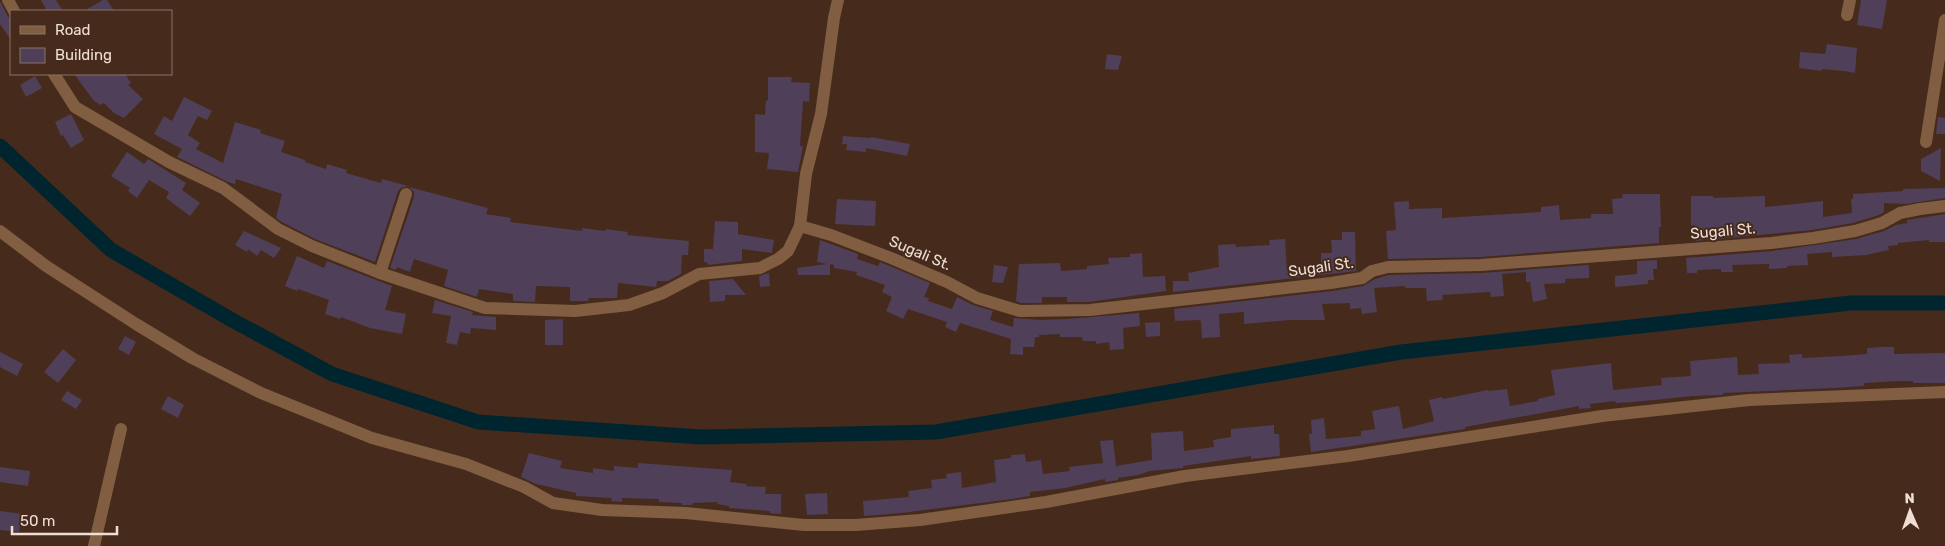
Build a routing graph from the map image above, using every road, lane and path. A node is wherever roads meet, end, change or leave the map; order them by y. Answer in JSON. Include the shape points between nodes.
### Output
{"nodes":[{"id":1,"x":838,"y":0,"type":"edge"},
{"id":2,"x":1850,"y":0,"type":"edge"},
{"id":3,"x":1847,"y":15,"type":"dead end"},
{"id":4,"x":1945,"y":20,"type":"edge"},
{"id":5,"x":55,"y":75,"type":"edge"},
{"id":6,"x":1926,"y":142,"type":"dead end"},
{"id":7,"x":406,"y":194,"type":"dead end"},
{"id":8,"x":1945,"y":206,"type":"edge"},
{"id":9,"x":800,"y":226,"type":"junction"},
{"id":10,"x":0,"y":231,"type":"edge"},
{"id":11,"x":380,"y":273,"type":"junction"},
{"id":12,"x":1945,"y":392,"type":"edge"},
{"id":13,"x":121,"y":429,"type":"dead end"},
{"id":14,"x":94,"y":546,"type":"edge"}],
"edges":[{"from":1,"to":9,"type":"street","via":[[821,114],[806,174]]},
{"from":2,"to":3,"type":"street"},
{"from":4,"to":6,"type":"street"},
{"from":5,"to":11,"type":"street","via":[[75,107],[169,162],[222,188],[278,229]]},
{"from":7,"to":11,"type":"street"},
{"from":8,"to":9,"type":"street","name":"Sugali St.","via":[[1900,213],[1882,223],[1855,231],[1771,243],[1481,265],[1388,267],[1372,271],[1362,278],[1331,283],[1090,310],[1037,311],[1020,311],[977,298],[891,258]]},
{"from":9,"to":11,"type":"street","via":[[788,251],[760,268],[700,274],[663,293],[629,305],[575,311],[485,308]]},
{"from":10,"to":12,"type":"street","via":[[46,266],[136,324],[192,358],[261,393],[372,438],[466,464],[524,487],[553,503],[602,510],[686,512],[804,525],[920,520],[1046,502],[1185,476],[1348,456],[1602,416],[1749,400]]},
{"from":13,"to":14,"type":"street"}]}
